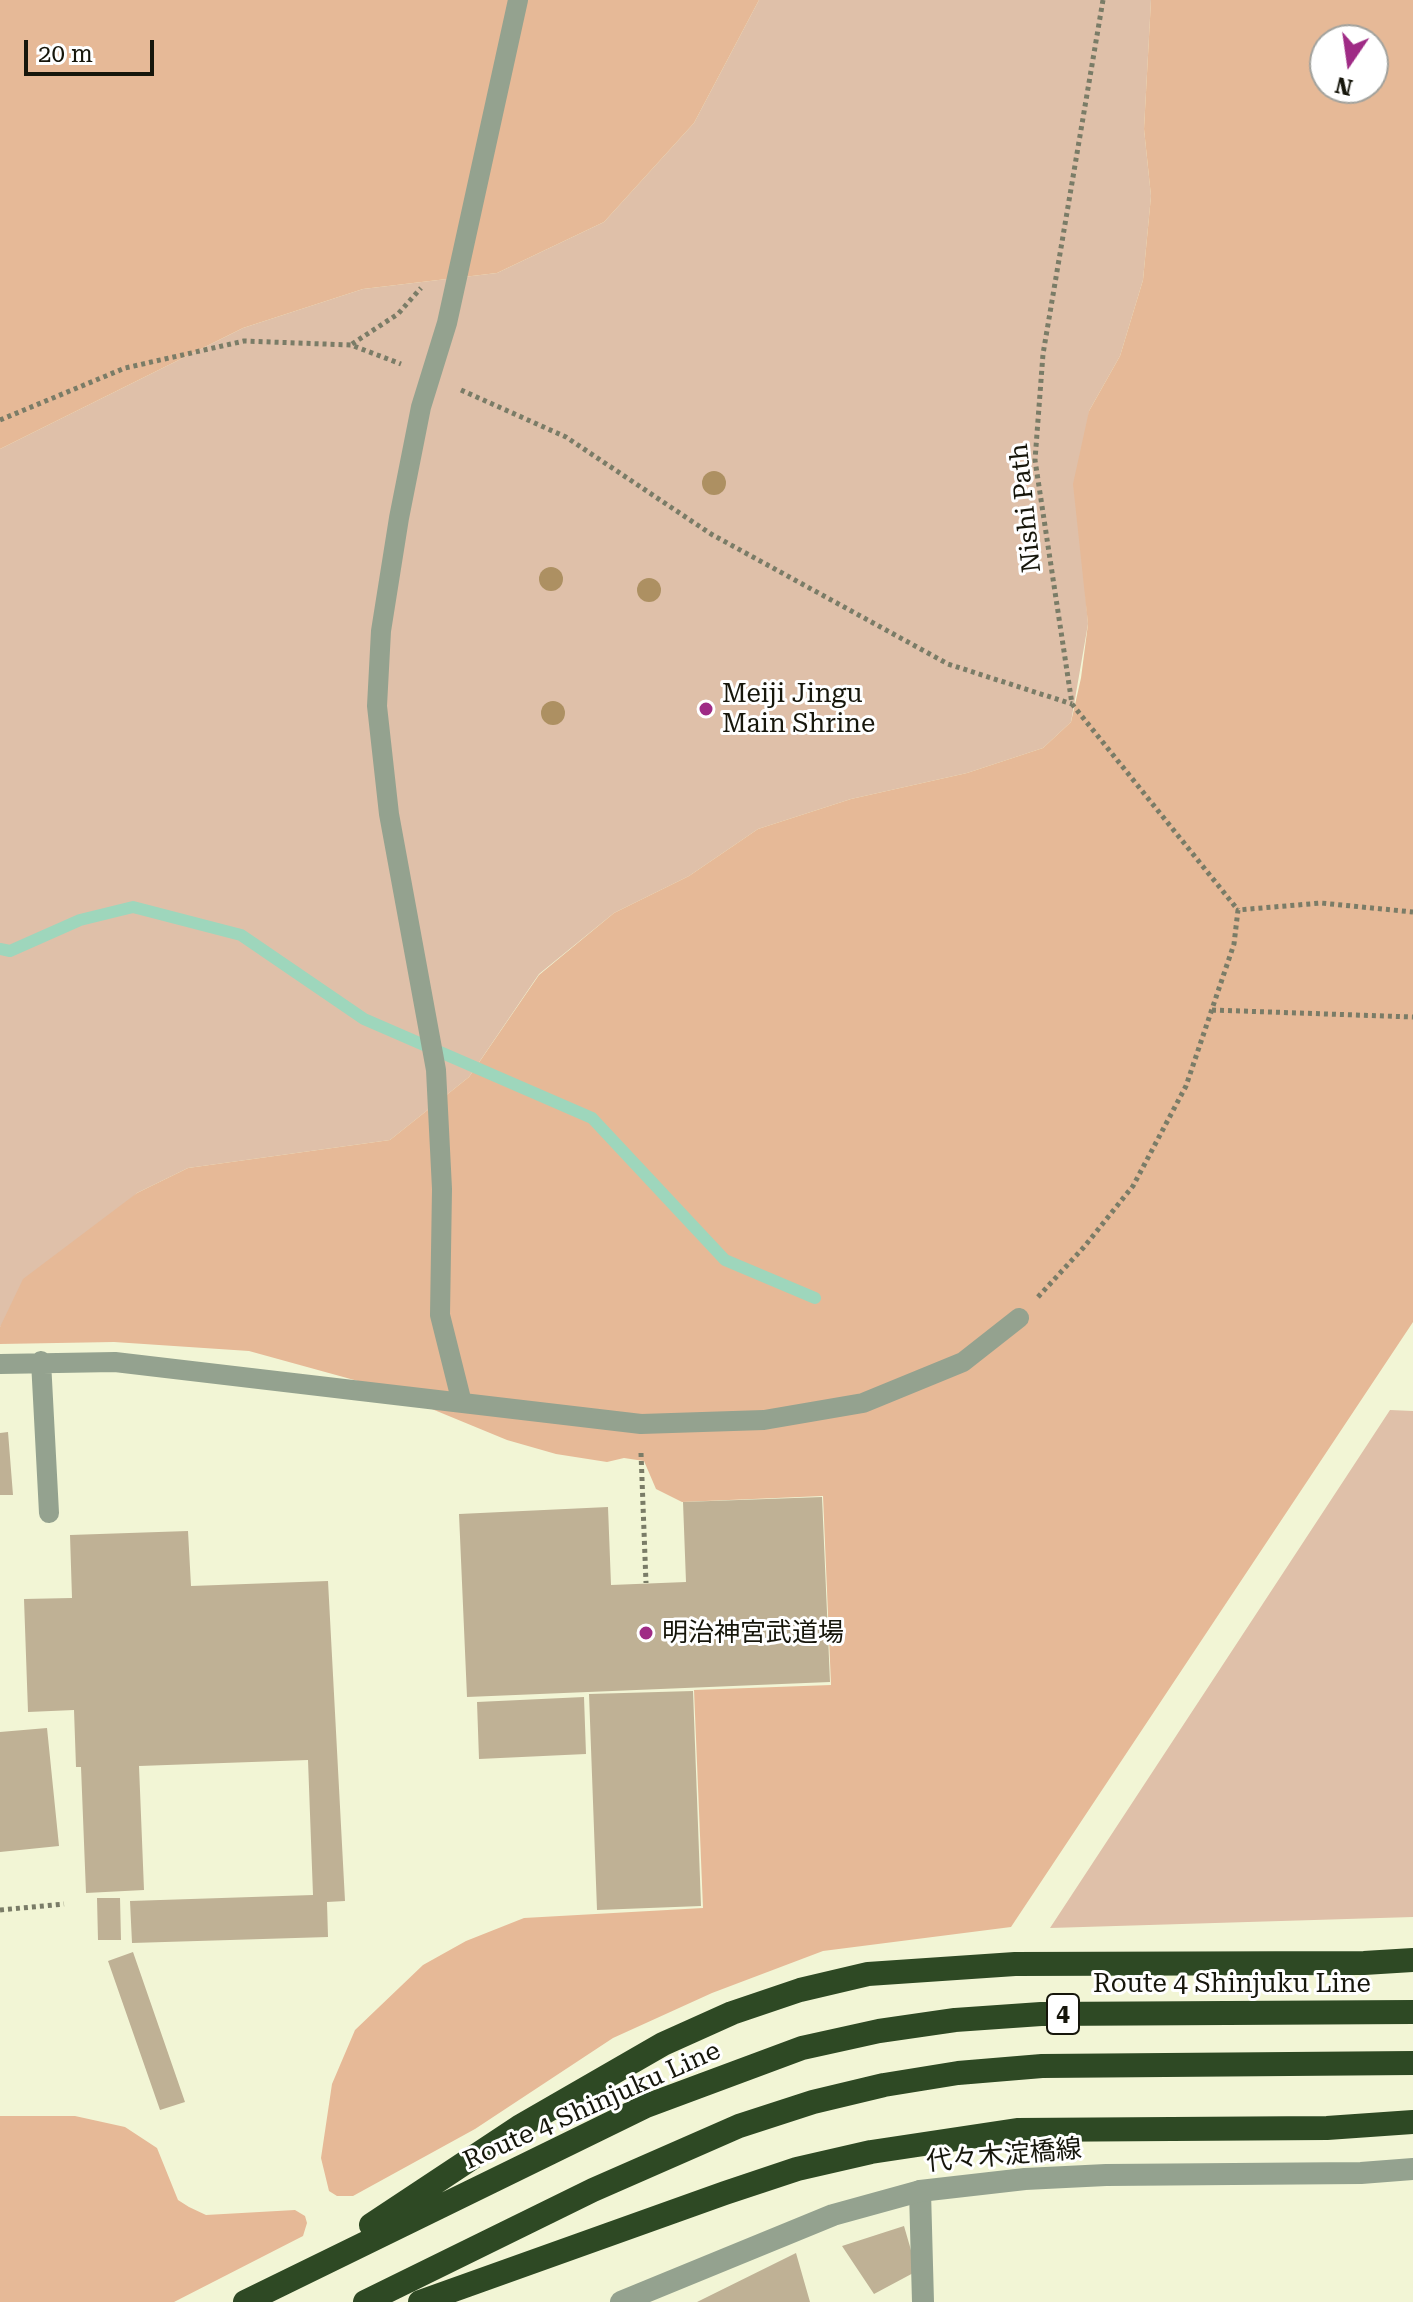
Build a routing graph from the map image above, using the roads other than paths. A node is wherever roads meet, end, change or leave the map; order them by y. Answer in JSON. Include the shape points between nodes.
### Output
{"nodes":[{"id":1,"x":518,"y":0,"type":"edge"},
{"id":2,"x":1019,"y":1318,"type":"road end"},
{"id":3,"x":41,"y":1361,"type":"junction"},
{"id":4,"x":0,"y":1364,"type":"edge"},
{"id":5,"x":462,"y":1403,"type":"junction"},
{"id":6,"x":49,"y":1513,"type":"dead end"},
{"id":7,"x":1413,"y":1960,"type":"edge"},
{"id":8,"x":1413,"y":2012,"type":"edge"},
{"id":9,"x":1413,"y":2063,"type":"edge"},
{"id":10,"x":1413,"y":2122,"type":"edge"},
{"id":11,"x":1413,"y":2169,"type":"edge"},
{"id":12,"x":920,"y":2191,"type":"junction"},
{"id":13,"x":286,"y":2282,"type":"junction"},
{"id":14,"x":245,"y":2302,"type":"edge"},
{"id":15,"x":365,"y":2302,"type":"edge"},
{"id":16,"x":420,"y":2302,"type":"edge"},
{"id":17,"x":621,"y":2302,"type":"edge"},
{"id":18,"x":923,"y":2302,"type":"edge"}],
"edges":[{"from":1,"to":5,"type":"lane","via":[[399,518],[381,631],[377,706],[389,814],[431,1029],[442,1189],[440,1315]]},
{"from":2,"to":5,"type":"lane","via":[[963,1362],[863,1403],[764,1420],[641,1424]]},
{"from":3,"to":4,"type":"lane"},
{"from":3,"to":5,"type":"lane","via":[[115,1362]]},
{"from":3,"to":6,"type":"lane"},
{"from":7,"to":13,"type":"highway","via":[[986,1965],[868,1974],[800,1990],[663,2044],[519,2127]]},
{"from":8,"to":13,"type":"highway","name":"Route 4 Shinjuku Line","number":"4","via":[[1111,2012],[955,2020],[802,2048],[721,2076],[567,2143]]},
{"from":9,"to":15,"type":"highway","number":"4","via":[[1125,2063],[958,2073],[813,2102],[739,2126],[593,2190]]},
{"from":10,"to":16,"type":"highway","via":[[1327,2128],[1017,2130],[871,2152],[797,2169]]},
{"from":11,"to":12,"type":"street","name":"代々木淀橋線","via":[[1106,2175]]},
{"from":12,"to":17,"type":"street","name":"代々木淀橋線","via":[[833,2215]]},
{"from":12,"to":18,"type":"street"},
{"from":13,"to":14,"type":"highway","name":"Route 4 Shinjuku Line","number":"4"}]}
